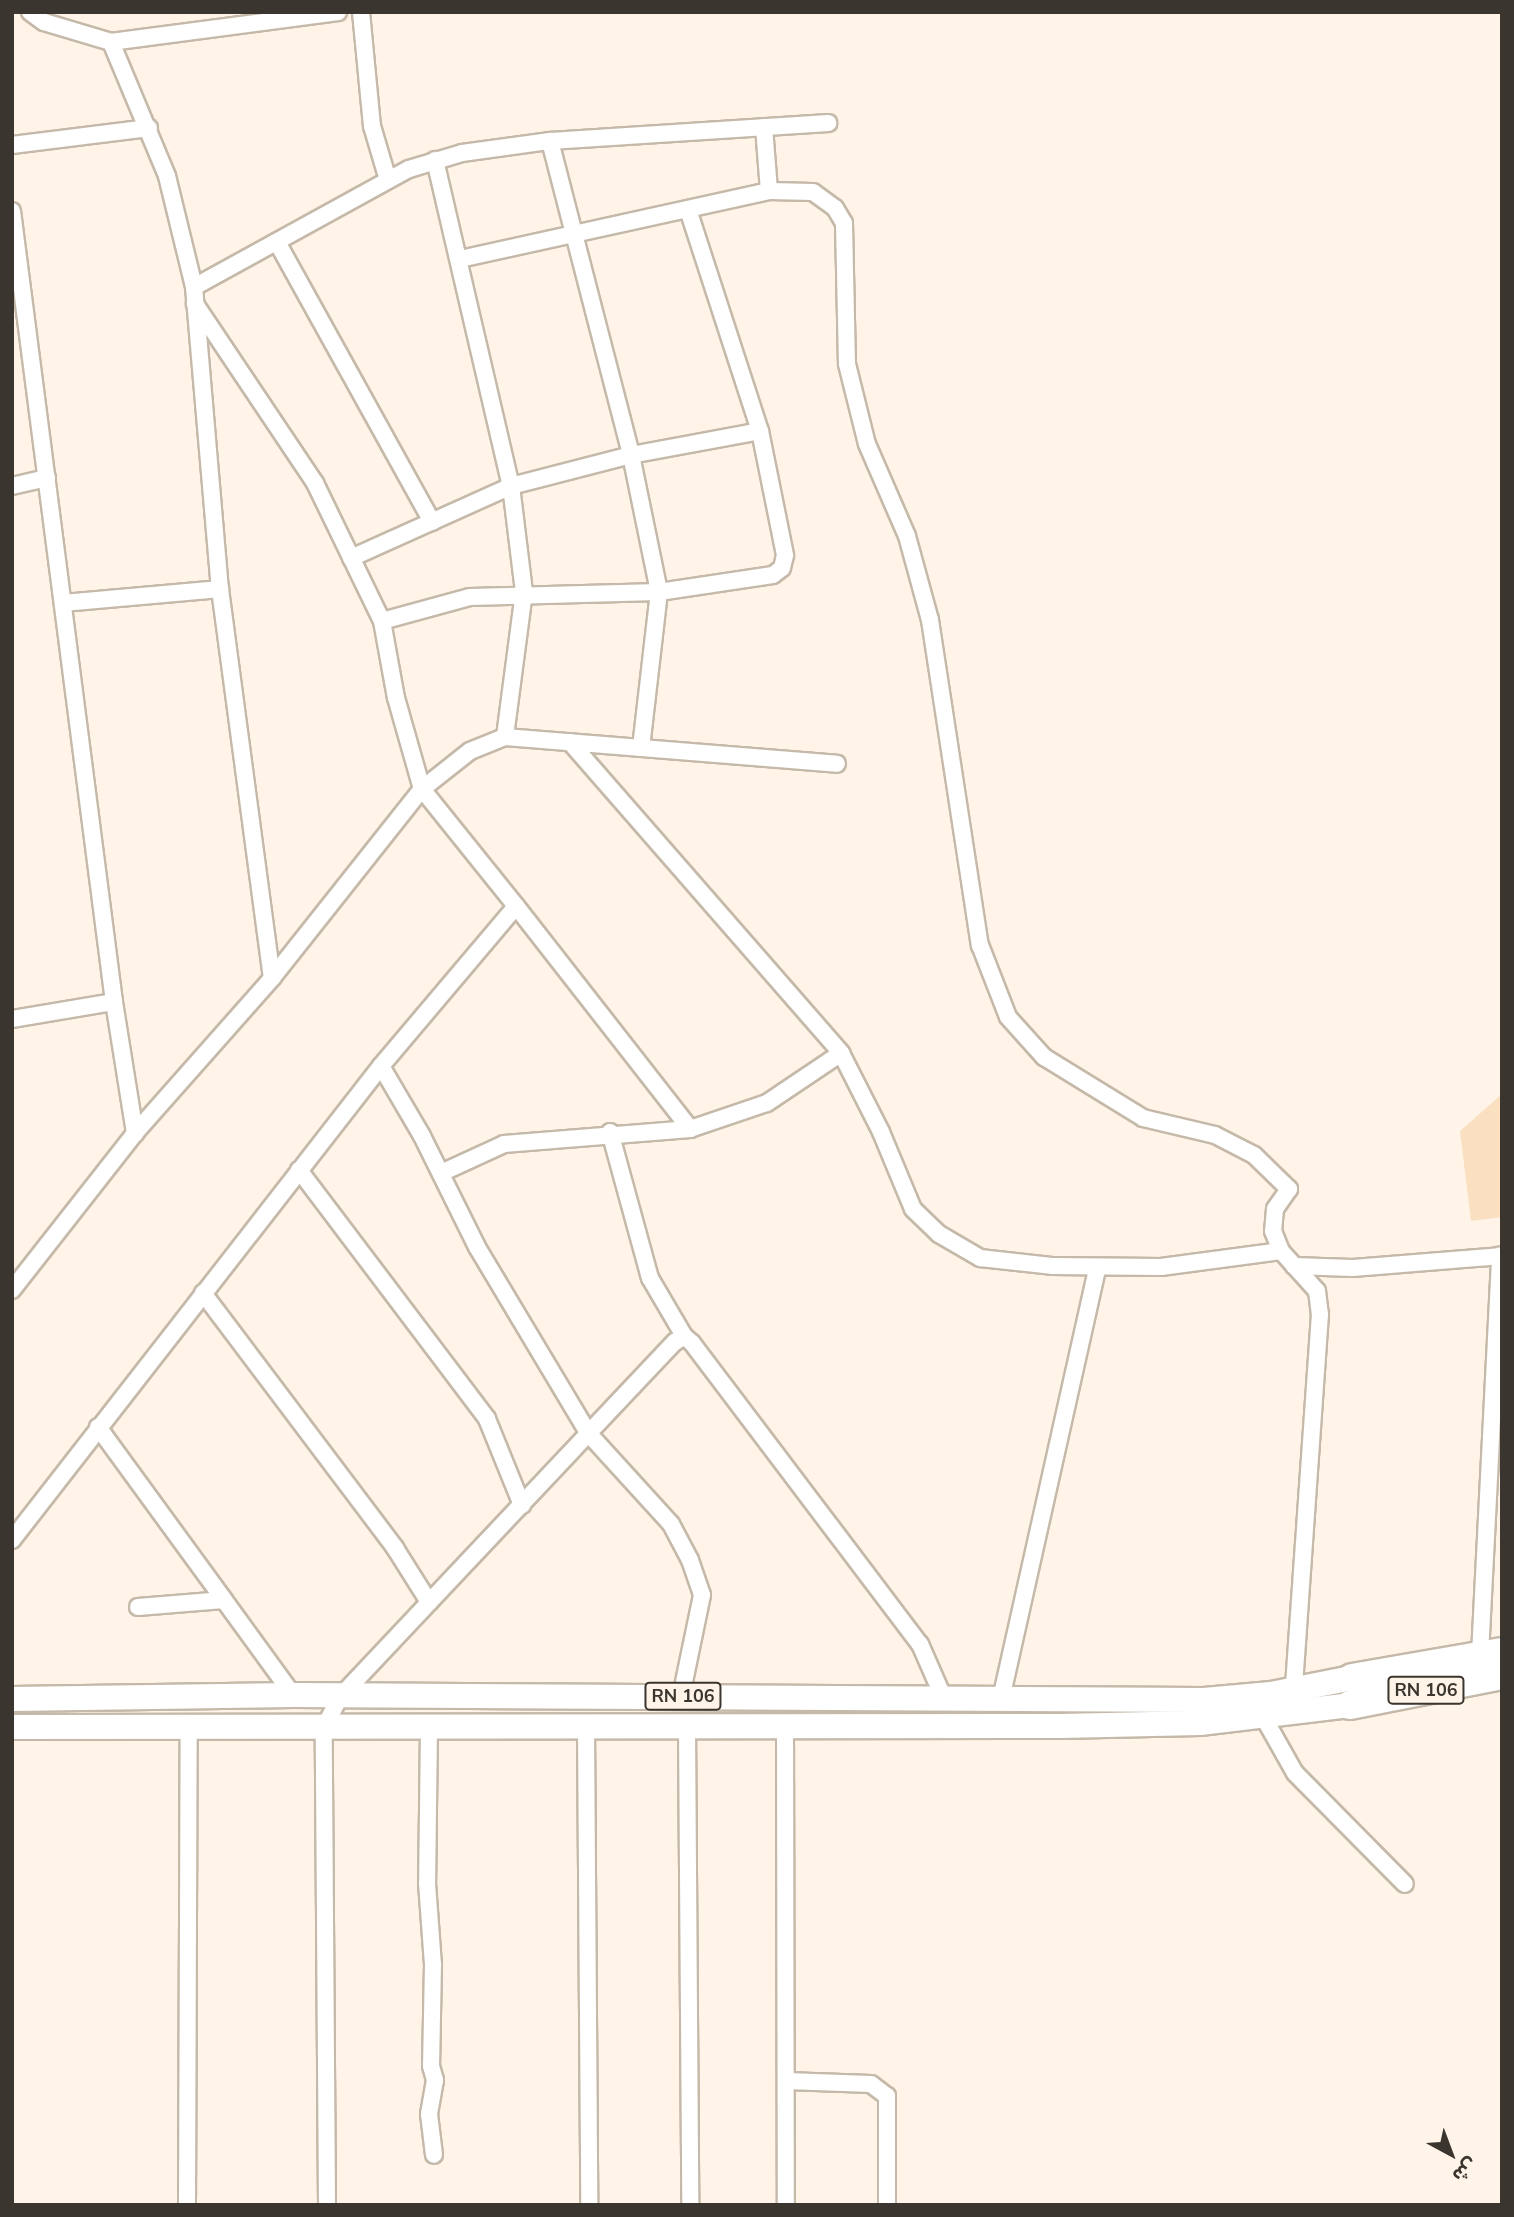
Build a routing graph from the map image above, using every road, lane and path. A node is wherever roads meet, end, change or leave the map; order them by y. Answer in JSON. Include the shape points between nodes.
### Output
{"nodes":[{"id":1,"x":30,"y":12,"type":"edge"},
{"id":2,"x":338,"y":12,"type":"edge"},
{"id":3,"x":360,"y":12,"type":"edge"},
{"id":4,"x":111,"y":42,"type":"junction"},
{"id":5,"x":828,"y":123,"type":"dead end"},
{"id":6,"x":764,"y":127,"type":"junction"},
{"id":7,"x":149,"y":128,"type":"junction"},
{"id":8,"x":550,"y":141,"type":"junction"},
{"id":9,"x":12,"y":145,"type":"edge"},
{"id":10,"x":435,"y":160,"type":"junction"},
{"id":11,"x":388,"y":180,"type":"junction"},
{"id":12,"x":769,"y":191,"type":"junction"},
{"id":13,"x":688,"y":210,"type":"junction"},
{"id":14,"x":12,"y":211,"type":"edge"},
{"id":15,"x":575,"y":237,"type":"junction"},
{"id":16,"x":277,"y":242,"type":"junction"},
{"id":17,"x":460,"y":259,"type":"junction"},
{"id":18,"x":194,"y":286,"type":"junction"},
{"id":19,"x":195,"y":304,"type":"junction"},
{"id":20,"x":20,"y":331,"type":"edge"},
{"id":21,"x":760,"y":431,"type":"junction"},
{"id":22,"x":631,"y":455,"type":"junction"},
{"id":23,"x":47,"y":478,"type":"junction"},
{"id":24,"x":12,"y":486,"type":"edge"},
{"id":25,"x":511,"y":486,"type":"junction"},
{"id":26,"x":432,"y":522,"type":"junction"},
{"id":27,"x":352,"y":558,"type":"junction"},
{"id":28,"x":220,"y":589,"type":"junction"},
{"id":29,"x":524,"y":592,"type":"junction"},
{"id":30,"x":659,"y":592,"type":"junction"},
{"id":31,"x":63,"y":603,"type":"junction"},
{"id":32,"x":382,"y":621,"type":"junction"},
{"id":33,"x":505,"y":737,"type":"junction"},
{"id":34,"x":570,"y":742,"type":"junction"},
{"id":35,"x":641,"y":748,"type":"junction"},
{"id":36,"x":837,"y":764,"type":"dead end"},
{"id":37,"x":422,"y":789,"type":"junction"},
{"id":38,"x":516,"y":906,"type":"junction"},
{"id":39,"x":272,"y":978,"type":"junction"},
{"id":40,"x":114,"y":1002,"type":"junction"},
{"id":41,"x":12,"y":1019,"type":"edge"},
{"id":42,"x":841,"y":1053,"type":"junction"},
{"id":43,"x":381,"y":1066,"type":"junction"},
{"id":44,"x":690,"y":1129,"type":"junction"},
{"id":45,"x":610,"y":1132,"type":"junction"},
{"id":46,"x":135,"y":1133,"type":"junction"},
{"id":47,"x":299,"y":1170,"type":"junction"},
{"id":48,"x":441,"y":1173,"type":"junction"},
{"id":49,"x":1282,"y":1251,"type":"junction"},
{"id":50,"x":1501,"y":1256,"type":"edge"},
{"id":51,"x":1294,"y":1266,"type":"junction"},
{"id":52,"x":1097,"y":1268,"type":"junction"},
{"id":53,"x":12,"y":1290,"type":"edge"},
{"id":54,"x":203,"y":1293,"type":"junction"},
{"id":55,"x":684,"y":1336,"type":"junction"},
{"id":56,"x":98,"y":1427,"type":"junction"},
{"id":57,"x":589,"y":1434,"type":"junction"},
{"id":58,"x":522,"y":1505,"type":"junction"},
{"id":59,"x":12,"y":1540,"type":"edge"},
{"id":60,"x":224,"y":1600,"type":"junction"},
{"id":61,"x":429,"y":1602,"type":"junction"},
{"id":62,"x":138,"y":1607,"type":"dead end"},
{"id":63,"x":1491,"y":1653,"type":"edge"},
{"id":64,"x":1502,"y":1675,"type":"edge"},
{"id":65,"x":1294,"y":1689,"type":"junction"},
{"id":66,"x":1351,"y":1692,"type":"junction"},
{"id":67,"x":293,"y":1695,"type":"junction"},
{"id":68,"x":681,"y":1696,"type":"junction"},
{"id":69,"x":339,"y":1698,"type":"junction"},
{"id":70,"x":12,"y":1699,"type":"edge"},
{"id":71,"x":944,"y":1699,"type":"junction"},
{"id":72,"x":1001,"y":1699,"type":"junction"},
{"id":73,"x":1264,"y":1718,"type":"junction"},
{"id":74,"x":189,"y":1726,"type":"junction"},
{"id":75,"x":12,"y":1727,"type":"edge"},
{"id":76,"x":429,"y":1727,"type":"junction"},
{"id":77,"x":586,"y":1727,"type":"junction"},
{"id":78,"x":687,"y":1727,"type":"junction"},
{"id":79,"x":785,"y":1727,"type":"junction"},
{"id":80,"x":324,"y":1728,"type":"junction"},
{"id":81,"x":1405,"y":1884,"type":"dead end"},
{"id":82,"x":786,"y":2081,"type":"junction"},
{"id":83,"x":434,"y":2155,"type":"dead end"},
{"id":84,"x":187,"y":2205,"type":"edge"},
{"id":85,"x":327,"y":2205,"type":"edge"},
{"id":86,"x":589,"y":2205,"type":"edge"},
{"id":87,"x":690,"y":2205,"type":"edge"},
{"id":88,"x":786,"y":2205,"type":"edge"},
{"id":89,"x":887,"y":2205,"type":"edge"}],
"edges":[{"from":1,"to":4,"type":"street","via":[[44,22]]},
{"from":2,"to":4,"type":"street"},
{"from":3,"to":11,"type":"street","via":[[372,126]]},
{"from":4,"to":7,"type":"street"},
{"from":5,"to":6,"type":"street"},
{"from":6,"to":8,"type":"street"},
{"from":6,"to":12,"type":"street"},
{"from":7,"to":9,"type":"street"},
{"from":7,"to":18,"type":"street","via":[[167,176]]},
{"from":8,"to":10,"type":"street"},
{"from":8,"to":15,"type":"street"},
{"from":10,"to":11,"type":"street"},
{"from":10,"to":17,"type":"street"},
{"from":11,"to":16,"type":"street"},
{"from":12,"to":13,"type":"street"},
{"from":12,"to":49,"type":"street","via":[[813,192],[835,208],[844,223],[847,364],[867,444],[907,536],[930,620],[980,945],[1009,1017],[1044,1057],[1143,1118],[1215,1135],[1254,1155],[1289,1189],[1275,1209],[1273,1231]]},
{"from":13,"to":15,"type":"street"},
{"from":13,"to":21,"type":"street"},
{"from":14,"to":20,"type":"street"},
{"from":15,"to":17,"type":"street"},
{"from":15,"to":22,"type":"street"},
{"from":16,"to":18,"type":"street"},
{"from":16,"to":26,"type":"street"},
{"from":17,"to":25,"type":"street"},
{"from":18,"to":19,"type":"street"},
{"from":19,"to":27,"type":"street","via":[[315,483]]},
{"from":19,"to":28,"type":"street"},
{"from":20,"to":23,"type":"street"},
{"from":21,"to":22,"type":"street"},
{"from":21,"to":30,"type":"street","via":[[785,555],[782,568],[774,575]]},
{"from":22,"to":25,"type":"street"},
{"from":22,"to":30,"type":"street"},
{"from":23,"to":24,"type":"street"},
{"from":23,"to":31,"type":"street"},
{"from":25,"to":26,"type":"street"},
{"from":25,"to":29,"type":"street"},
{"from":26,"to":27,"type":"street"},
{"from":27,"to":32,"type":"street"},
{"from":28,"to":31,"type":"street"},
{"from":28,"to":39,"type":"street"},
{"from":29,"to":30,"type":"street"},
{"from":29,"to":32,"type":"street","via":[[470,597]]},
{"from":29,"to":33,"type":"street"},
{"from":30,"to":35,"type":"street"},
{"from":31,"to":40,"type":"street"},
{"from":32,"to":37,"type":"street","via":[[396,698]]},
{"from":33,"to":34,"type":"street"},
{"from":33,"to":37,"type":"street","via":[[470,751]]},
{"from":34,"to":35,"type":"street"},
{"from":34,"to":42,"type":"street"},
{"from":35,"to":36,"type":"street"},
{"from":37,"to":38,"type":"street"},
{"from":37,"to":39,"type":"street"},
{"from":38,"to":43,"type":"street"},
{"from":38,"to":44,"type":"street"},
{"from":39,"to":46,"type":"street"},
{"from":40,"to":41,"type":"street"},
{"from":40,"to":46,"type":"street"},
{"from":42,"to":44,"type":"street","via":[[767,1103]]},
{"from":42,"to":52,"type":"street","via":[[913,1209],[939,1234],[980,1258]]},
{"from":43,"to":47,"type":"street"},
{"from":43,"to":48,"type":"street"},
{"from":44,"to":45,"type":"street"},
{"from":45,"to":48,"type":"street","via":[[504,1144]]},
{"from":45,"to":55,"type":"street","via":[[650,1278]]},
{"from":46,"to":53,"type":"street"},
{"from":47,"to":54,"type":"street"},
{"from":47,"to":58,"type":"street","via":[[487,1419]]},
{"from":48,"to":57,"type":"street","via":[[477,1247]]},
{"from":49,"to":51,"type":"street"},
{"from":49,"to":52,"type":"street","via":[[1161,1268]]},
{"from":50,"to":51,"type":"street","via":[[1353,1268]]},
{"from":50,"to":63,"type":"street"},
{"from":51,"to":65,"type":"street","via":[[1317,1291],[1320,1314]]},
{"from":52,"to":72,"type":"street"},
{"from":54,"to":56,"type":"street"},
{"from":54,"to":61,"type":"street","via":[[395,1548]]},
{"from":55,"to":57,"type":"street"},
{"from":55,"to":71,"type":"street","via":[[920,1644]]},
{"from":56,"to":59,"type":"street"},
{"from":56,"to":60,"type":"street"},
{"from":57,"to":58,"type":"street"},
{"from":57,"to":68,"type":"street","via":[[671,1524],[690,1560],[702,1595]]},
{"from":58,"to":61,"type":"street"},
{"from":60,"to":62,"type":"street"},
{"from":60,"to":67,"type":"street"},
{"from":61,"to":69,"type":"street"},
{"from":63,"to":66,"type":"highway","number":"RN 106"},
{"from":64,"to":66,"type":"highway","number":"RN 106"},
{"from":65,"to":66,"type":"main road","number":"RN 106"},
{"from":65,"to":72,"type":"main road","number":"RN 106","via":[[1204,1700]]},
{"from":66,"to":73,"type":"main road","number":"RN 106"},
{"from":67,"to":69,"type":"main road","number":"RN 106"},
{"from":67,"to":70,"type":"main road","number":"RN 106"},
{"from":68,"to":69,"type":"main road","number":"RN 106"},
{"from":68,"to":71,"type":"main road","number":"RN 106"},
{"from":69,"to":80,"type":"street"},
{"from":71,"to":72,"type":"main road","number":"RN 106"},
{"from":73,"to":79,"type":"main road","number":"RN 106","via":[[1073,1726]]},
{"from":73,"to":81,"type":"street","via":[[1295,1773]]},
{"from":74,"to":75,"type":"main road","number":"RN 106"},
{"from":74,"to":80,"type":"main road","number":"RN 106"},
{"from":74,"to":84,"type":"street"},
{"from":76,"to":77,"type":"main road","number":"RN 106"},
{"from":76,"to":80,"type":"main road","number":"RN 106"},
{"from":76,"to":83,"type":"street","via":[[428,1937],[433,1964],[431,2066],[435,2080],[429,2114]]},
{"from":77,"to":78,"type":"main road","number":"RN 106"},
{"from":77,"to":86,"type":"street"},
{"from":78,"to":79,"type":"main road","number":"RN 106"},
{"from":78,"to":87,"type":"street"},
{"from":79,"to":82,"type":"street"},
{"from":80,"to":85,"type":"street"},
{"from":82,"to":88,"type":"street"},
{"from":82,"to":89,"type":"street","via":[[871,2084],[887,2095]]}]}
